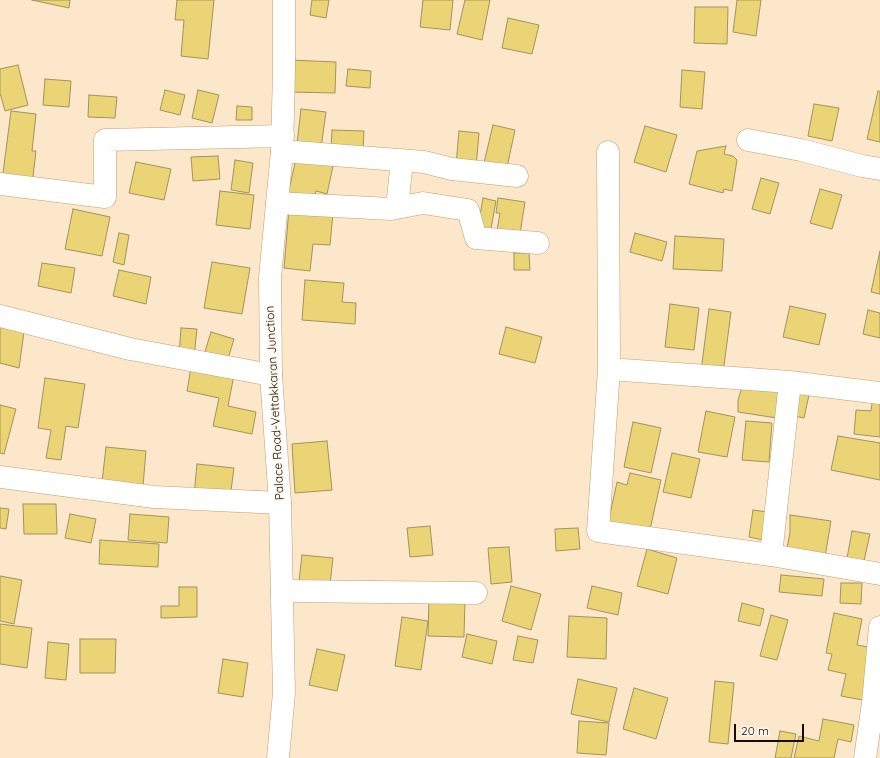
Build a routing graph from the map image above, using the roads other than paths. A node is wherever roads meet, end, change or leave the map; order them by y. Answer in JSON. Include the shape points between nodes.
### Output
{"nodes":[{"id":1,"x":284,"y":0,"type":"edge"},
{"id":2,"x":748,"y":140,"type":"dead end"},
{"id":3,"x":283,"y":143,"type":"junction"},
{"id":4,"x":608,"y":152,"type":"dead end"},
{"id":5,"x":402,"y":160,"type":"junction"},
{"id":6,"x":880,"y":169,"type":"edge"},
{"id":7,"x":516,"y":176,"type":"dead end"},
{"id":8,"x":0,"y":184,"type":"edge"},
{"id":9,"x":277,"y":203,"type":"junction"},
{"id":10,"x":397,"y":208,"type":"junction"},
{"id":11,"x":538,"y":243,"type":"dead end"},
{"id":12,"x":0,"y":316,"type":"edge"},
{"id":13,"x":609,"y":369,"type":"junction"},
{"id":14,"x":272,"y":374,"type":"junction"},
{"id":15,"x":790,"y":382,"type":"junction"},
{"id":16,"x":880,"y":393,"type":"edge"},
{"id":17,"x":0,"y":477,"type":"edge"},
{"id":18,"x":280,"y":503,"type":"junction"},
{"id":19,"x":771,"y":555,"type":"junction"},
{"id":20,"x":880,"y":574,"type":"edge"},
{"id":21,"x":282,"y":591,"type":"junction"},
{"id":22,"x":476,"y":593,"type":"dead end"},
{"id":23,"x":880,"y":627,"type":"edge"},
{"id":24,"x":278,"y":758,"type":"edge"},
{"id":25,"x":865,"y":758,"type":"edge"}],
"edges":[{"from":1,"to":3,"type":"street","name":"Palace Road-Vettakkaran Junction"},
{"from":2,"to":6,"type":"street"},
{"from":3,"to":5,"type":"street"},
{"from":3,"to":8,"type":"street","via":[[105,140],[104,197]]},
{"from":3,"to":9,"type":"street","name":"Palace Road-Vettakkaran Junction"},
{"from":4,"to":13,"type":"street"},
{"from":5,"to":7,"type":"street"},
{"from":5,"to":10,"type":"street"},
{"from":9,"to":10,"type":"street"},
{"from":9,"to":14,"type":"street","name":"Palace Road-Vettakkaran Junction","via":[[270,277]]},
{"from":10,"to":11,"type":"street","via":[[423,203],[468,210],[476,238]]},
{"from":12,"to":14,"type":"street","via":[[130,349]]},
{"from":13,"to":15,"type":"street"},
{"from":13,"to":19,"type":"street","via":[[598,530]]},
{"from":14,"to":18,"type":"street","name":"Palace Road-Vettakkaran Junction"},
{"from":15,"to":16,"type":"street"},
{"from":15,"to":19,"type":"street"},
{"from":17,"to":18,"type":"street","via":[[154,497]]},
{"from":18,"to":21,"type":"street","name":"Palace Road-Vettakkaran Junction"},
{"from":19,"to":20,"type":"street"},
{"from":21,"to":22,"type":"street"},
{"from":21,"to":24,"type":"street","name":"Palace Road-Vettakkaran Junction","via":[[284,693]]},
{"from":23,"to":25,"type":"street"}]}
